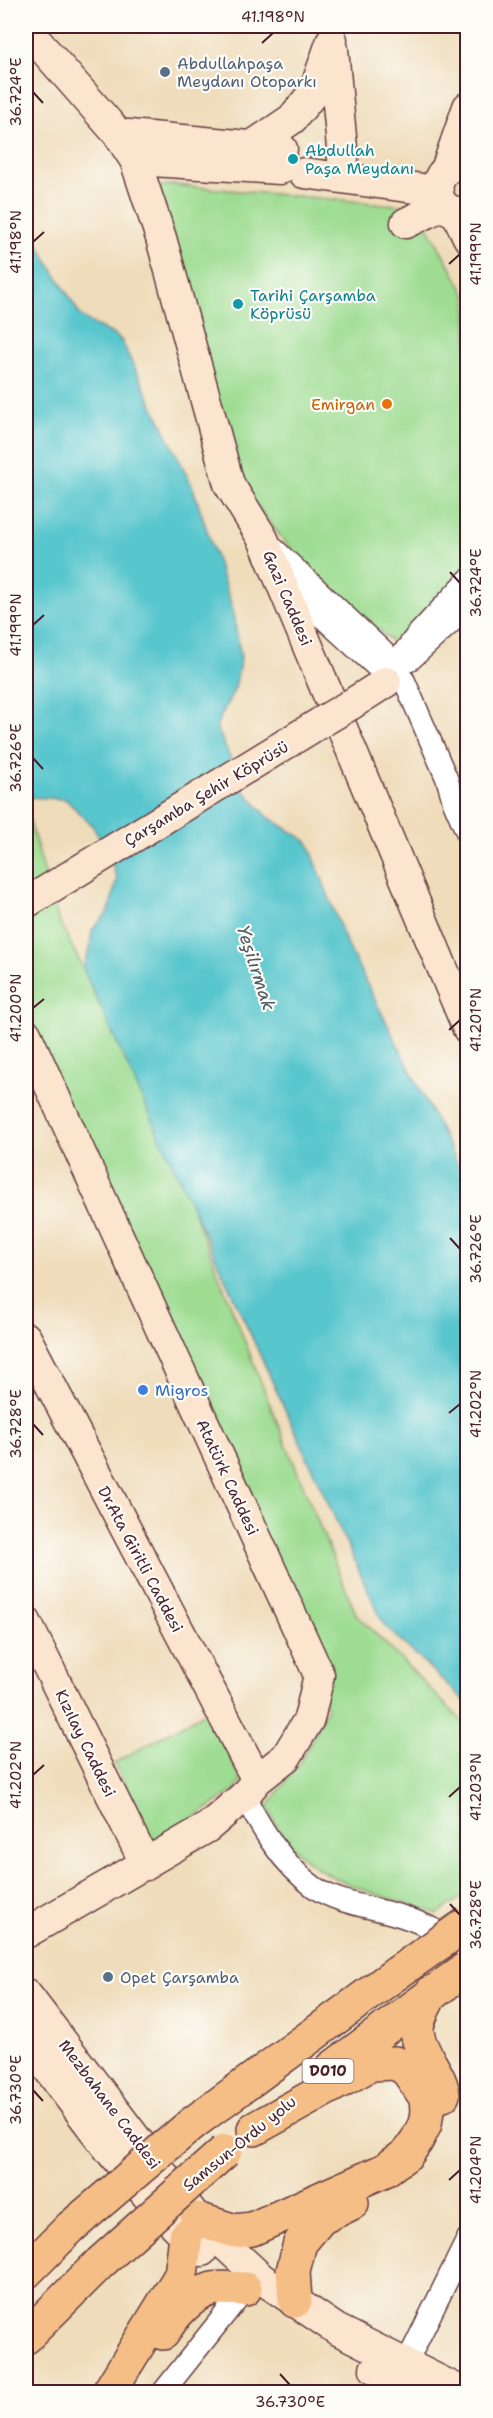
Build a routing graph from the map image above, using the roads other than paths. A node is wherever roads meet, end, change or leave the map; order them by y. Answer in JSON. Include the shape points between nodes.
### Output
{"nodes":[{"id":1,"x":26,"y":29,"type":"edge"},
{"id":2,"x":331,"y":33,"type":"edge"},
{"id":3,"x":468,"y":107,"type":"edge"},
{"id":4,"x":118,"y":134,"type":"junction"},
{"id":5,"x":252,"y":146,"type":"junction"},
{"id":6,"x":343,"y":159,"type":"junction"},
{"id":7,"x":135,"y":160,"type":"junction"},
{"id":8,"x":294,"y":161,"type":"junction"},
{"id":9,"x":453,"y":196,"type":"edge"},
{"id":10,"x":406,"y":223,"type":"dead end"},
{"id":11,"x":263,"y":539,"type":"junction"},
{"id":12,"x":280,"y":578,"type":"junction"},
{"id":13,"x":468,"y":580,"type":"edge"},
{"id":14,"x":468,"y":607,"type":"edge"},
{"id":15,"x":394,"y":672,"type":"junction"},
{"id":16,"x":468,"y":835,"type":"edge"},
{"id":17,"x":26,"y":903,"type":"edge"},
{"id":18,"x":468,"y":1029,"type":"edge"},
{"id":19,"x":26,"y":1034,"type":"edge"},
{"id":20,"x":26,"y":1079,"type":"edge"},
{"id":21,"x":26,"y":1338,"type":"edge"},
{"id":22,"x":26,"y":1622,"type":"edge"},
{"id":23,"x":251,"y":1788,"type":"junction"},
{"id":24,"x":146,"y":1865,"type":"junction"},
{"id":25,"x":468,"y":1923,"type":"edge"},
{"id":26,"x":26,"y":1933,"type":"edge"},
{"id":27,"x":468,"y":1949,"type":"edge"},
{"id":28,"x":468,"y":1966,"type":"edge"},
{"id":29,"x":432,"y":1992,"type":"junction"},
{"id":30,"x":26,"y":1994,"type":"edge"},
{"id":31,"x":26,"y":2039,"type":"edge"},
{"id":32,"x":254,"y":2129,"type":"junction"},
{"id":33,"x":71,"y":2227,"type":"junction"},
{"id":34,"x":192,"y":2228,"type":"junction"},
{"id":35,"x":468,"y":2238,"type":"edge"},
{"id":36,"x":26,"y":2258,"type":"edge"},
{"id":37,"x":26,"y":2272,"type":"edge"},
{"id":38,"x":246,"y":2289,"type":"junction"},
{"id":39,"x":71,"y":2292,"type":"junction"},
{"id":40,"x":295,"y":2301,"type":"junction"},
{"id":41,"x":26,"y":2337,"type":"edge"},
{"id":42,"x":26,"y":2350,"type":"edge"},
{"id":43,"x":406,"y":2364,"type":"junction"},
{"id":44,"x":108,"y":2392,"type":"edge"},
{"id":45,"x":130,"y":2392,"type":"edge"},
{"id":46,"x":163,"y":2392,"type":"edge"},
{"id":47,"x":415,"y":2392,"type":"edge"},
{"id":48,"x":462,"y":2392,"type":"edge"}],
"edges":[{"from":1,"to":4,"type":"main road","name":"Gazi Caddesi"},
{"from":2,"to":5,"type":"main road","via":[[314,92],[292,119]]},
{"from":2,"to":6,"type":"main road"},
{"from":3,"to":9,"type":"main road"},
{"from":4,"to":5,"type":"main road"},
{"from":4,"to":7,"type":"main road","name":"Gazi Caddesi"},
{"from":5,"to":8,"type":"main road"},
{"from":6,"to":8,"type":"main road"},
{"from":6,"to":9,"type":"main road"},
{"from":7,"to":8,"type":"main road"},
{"from":7,"to":11,"type":"main road","name":"Gazi Caddesi","via":[[161,238],[229,484]]},
{"from":8,"to":9,"type":"main road"},
{"from":9,"to":10,"type":"main road"},
{"from":11,"to":12,"type":"main road","name":"Gazi Caddesi"},
{"from":11,"to":15,"type":"street"},
{"from":12,"to":15,"type":"street"},
{"from":12,"to":18,"type":"main road","name":"Gazi Caddesi"},
{"from":13,"to":15,"type":"street","via":[[416,636]]},
{"from":14,"to":15,"type":"street"},
{"from":15,"to":16,"type":"street","via":[[439,786],[454,803]]},
{"from":15,"to":17,"type":"main road","name":"Çarşamba Şehir Köprüsü","bridge":true,"via":[[350,705]]},
{"from":19,"to":23,"type":"main road","name":"Atatürk Caddesi","via":[[319,1675],[309,1719],[286,1757]]},
{"from":20,"to":23,"type":"main road","name":"Atatürk Caddesi","via":[[297,1669],[291,1722]]},
{"from":21,"to":23,"type":"main road","name":"Dr.Ata Giritli Caddesi"},
{"from":22,"to":24,"type":"main road","name":"Kızılay Caddesi"},
{"from":23,"to":24,"type":"main road","name":"Atatürk Caddesi","via":[[208,1827]]},
{"from":23,"to":27,"type":"street","via":[[266,1835],[293,1869],[315,1888],[347,1902],[404,1917]]},
{"from":24,"to":26,"type":"main road","name":"Atatürk Caddesi"},
{"from":25,"to":33,"type":"highway","number":"D010","bridge":true,"via":[[193,2123]]},
{"from":28,"to":29,"type":"highway","name":"Samsun-Ordu yolu","number":"D010"},
{"from":29,"to":32,"type":"highway","name":"Samsun-Ordu yolu","number":"D010"},
{"from":29,"to":40,"type":"highway","via":[[417,2028],[424,2053],[443,2087],[444,2120],[434,2152],[411,2175],[321,2218],[300,2243],[294,2271]]},
{"from":30,"to":34,"type":"main road","name":"Mezbahane Caddesi"},
{"from":31,"to":34,"type":"main road","name":"Mezbahane Caddesi","via":[[117,2160]]},
{"from":32,"to":34,"type":"highway","via":[[371,2064],[396,2063],[407,2070],[426,2098],[425,2124],[417,2140],[407,2154],[385,2170],[252,2229]]},
{"from":32,"to":39,"type":"highway","name":"Samsun-Ordu yolu","number":"D010","bridge":true},
{"from":33,"to":36,"type":"highway"},
{"from":33,"to":37,"type":"highway","number":"D010"},
{"from":34,"to":38,"type":"main road","name":"Mezbahane Caddesi"},
{"from":34,"to":40,"type":"main road","name":"Mezbahane Caddesi"},
{"from":34,"to":44,"type":"highway","via":[[181,2275]]},
{"from":35,"to":43,"type":"street"},
{"from":38,"to":45,"type":"highway","via":[[212,2289],[188,2303],[169,2321]]},
{"from":38,"to":46,"type":"street"},
{"from":38,"to":47,"type":"main road","name":"Mezbahane Caddesi","via":[[283,2317]]},
{"from":39,"to":41,"type":"highway","name":"Samsun-Ordu yolu","number":"D010"},
{"from":39,"to":42,"type":"highway"},
{"from":40,"to":43,"type":"main road","name":"Mezbahane Caddesi","via":[[336,2329]]},
{"from":43,"to":48,"type":"main road","name":"Mezbahane Caddesi"}]}
